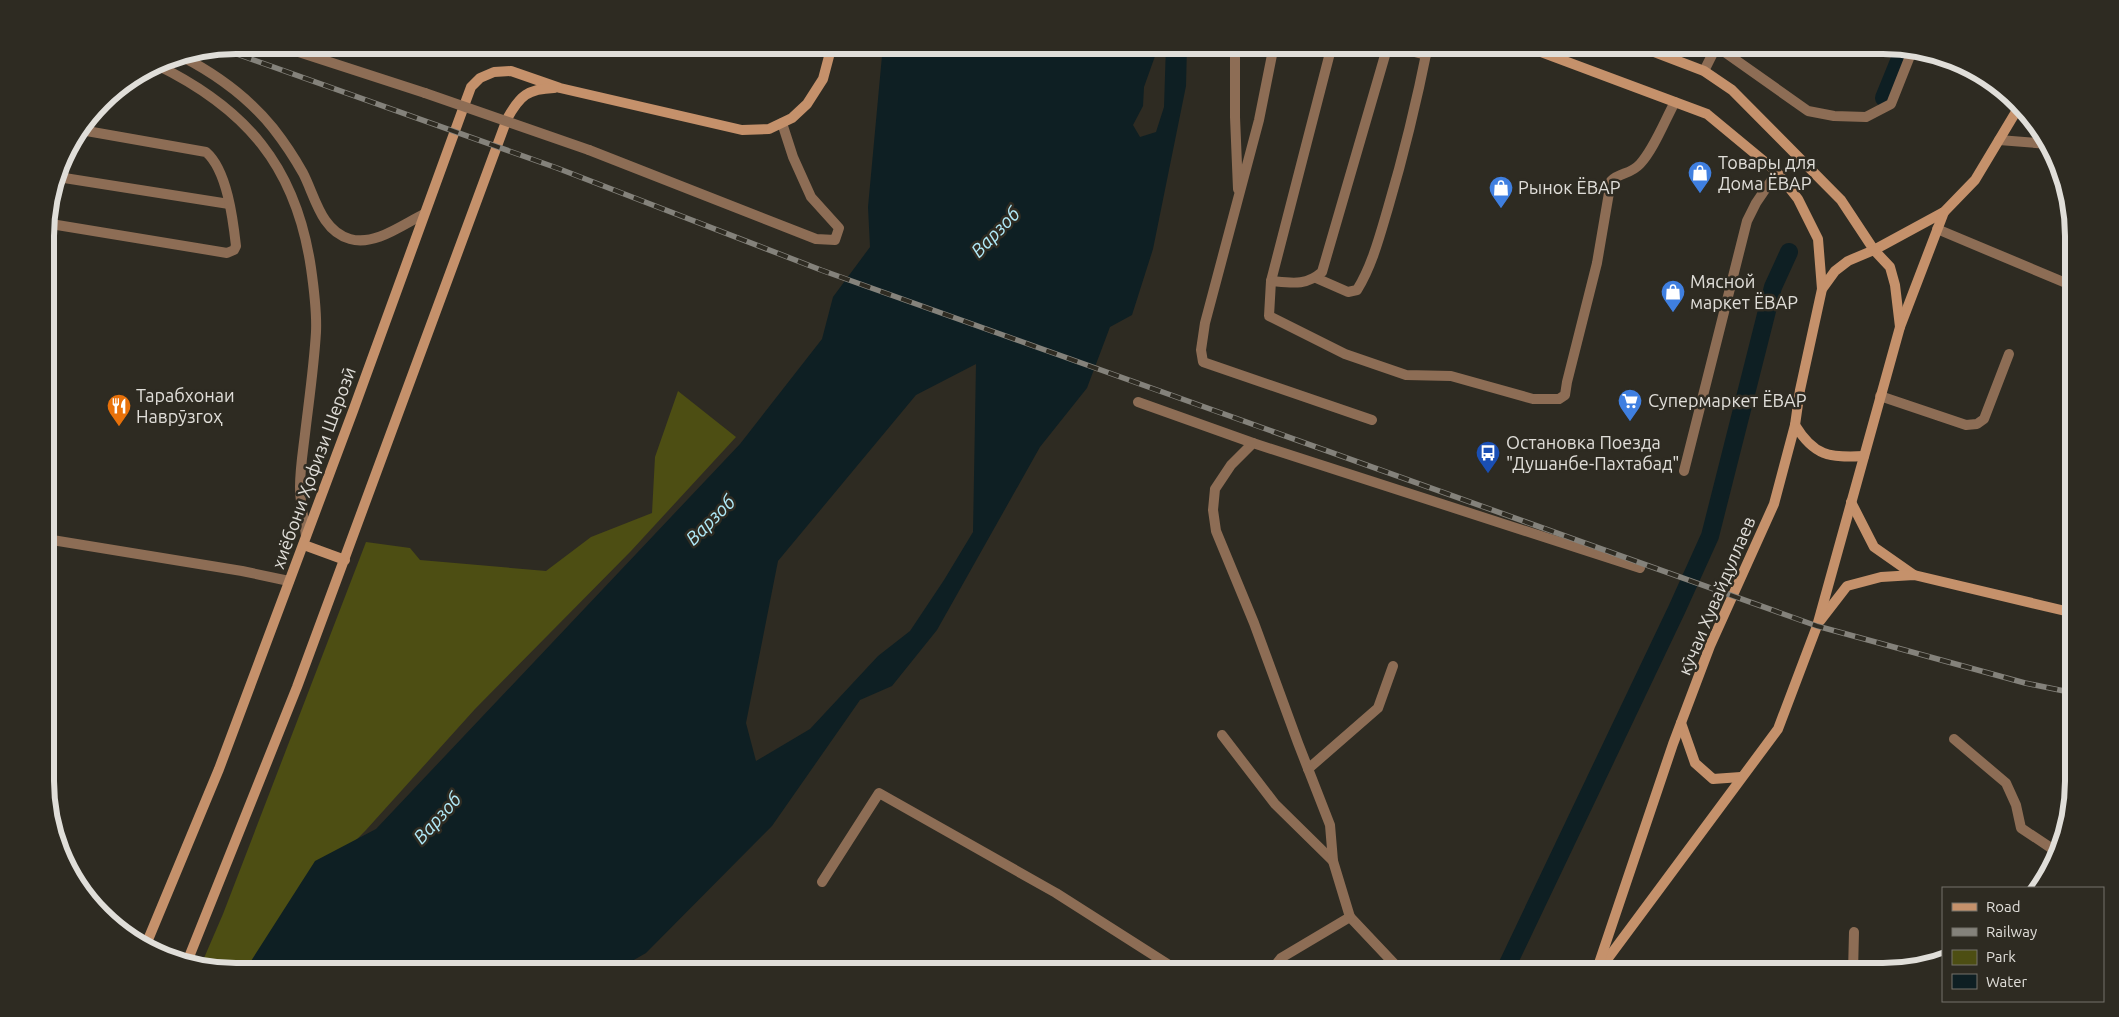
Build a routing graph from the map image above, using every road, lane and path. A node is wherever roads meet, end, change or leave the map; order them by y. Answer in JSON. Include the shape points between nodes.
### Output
{"nodes":[{"id":1,"x":305,"y":54,"type":"edge"},
{"id":2,"x":830,"y":54,"type":"edge"},
{"id":3,"x":1235,"y":54,"type":"edge"},
{"id":4,"x":1272,"y":54,"type":"edge"},
{"id":5,"x":1330,"y":54,"type":"edge"},
{"id":6,"x":1384,"y":54,"type":"edge"},
{"id":7,"x":1426,"y":54,"type":"edge"},
{"id":8,"x":1546,"y":54,"type":"edge"},
{"id":9,"x":1659,"y":54,"type":"edge"},
{"id":10,"x":1712,"y":54,"type":"edge"},
{"id":11,"x":1727,"y":54,"type":"edge"},
{"id":12,"x":1910,"y":56,"type":"edge"},
{"id":13,"x":188,"y":60,"type":"edge"},
{"id":14,"x":164,"y":69,"type":"edge"},
{"id":15,"x":1704,"y":72,"type":"junction"},
{"id":16,"x":560,"y":88,"type":"junction"},
{"id":17,"x":1674,"y":102,"type":"junction"},
{"id":18,"x":2016,"y":112,"type":"edge"},
{"id":19,"x":782,"y":123,"type":"junction"},
{"id":20,"x":87,"y":131,"type":"edge"},
{"id":21,"x":1999,"y":140,"type":"junction"},
{"id":22,"x":2040,"y":143,"type":"edge"},
{"id":23,"x":1776,"y":172,"type":"junction"},
{"id":24,"x":63,"y":178,"type":"edge"},
{"id":25,"x":1239,"y":199,"type":"junction"},
{"id":26,"x":229,"y":204,"type":"junction"},
{"id":27,"x":1944,"y":212,"type":"junction"},
{"id":28,"x":424,"y":214,"type":"junction"},
{"id":29,"x":54,"y":224,"type":"edge"},
{"id":30,"x":1937,"y":230,"type":"junction"},
{"id":31,"x":1874,"y":250,"type":"junction"},
{"id":32,"x":1316,"y":278,"type":"junction"},
{"id":33,"x":1271,"y":281,"type":"junction"},
{"id":34,"x":2065,"y":283,"type":"edge"},
{"id":35,"x":1822,"y":290,"type":"junction"},
{"id":36,"x":1900,"y":326,"type":"junction"},
{"id":37,"x":2009,"y":354,"type":"dead end"},
{"id":38,"x":1880,"y":396,"type":"junction"},
{"id":39,"x":1138,"y":402,"type":"dead end"},
{"id":40,"x":1372,"y":420,"type":"dead end"},
{"id":41,"x":1795,"y":425,"type":"junction"},
{"id":42,"x":1253,"y":443,"type":"junction"},
{"id":43,"x":1864,"y":456,"type":"junction"},
{"id":44,"x":1684,"y":470,"type":"dead end"},
{"id":45,"x":1851,"y":502,"type":"junction"},
{"id":46,"x":54,"y":540,"type":"edge"},
{"id":47,"x":305,"y":540,"type":"junction"},
{"id":48,"x":345,"y":560,"type":"junction"},
{"id":49,"x":1640,"y":568,"type":"dead end"},
{"id":50,"x":1914,"y":575,"type":"junction"},
{"id":51,"x":289,"y":581,"type":"junction"},
{"id":52,"x":2065,"y":611,"type":"edge"},
{"id":53,"x":1816,"y":626,"type":"junction"},
{"id":54,"x":1393,"y":666,"type":"dead end"},
{"id":55,"x":1681,"y":723,"type":"junction"},
{"id":56,"x":1222,"y":735,"type":"dead end"},
{"id":57,"x":1954,"y":739,"type":"dead end"},
{"id":58,"x":1308,"y":770,"type":"junction"},
{"id":59,"x":1741,"y":778,"type":"junction"},
{"id":60,"x":2052,"y":849,"type":"edge"},
{"id":61,"x":1333,"y":861,"type":"junction"},
{"id":62,"x":822,"y":882,"type":"dead end"},
{"id":63,"x":1350,"y":917,"type":"junction"},
{"id":64,"x":1854,"y":932,"type":"dead end"},
{"id":65,"x":148,"y":940,"type":"edge"},
{"id":66,"x":189,"y":957,"type":"edge"},
{"id":67,"x":1166,"y":963,"type":"edge"},
{"id":68,"x":1277,"y":963,"type":"edge"},
{"id":69,"x":1393,"y":963,"type":"edge"},
{"id":70,"x":1600,"y":963,"type":"edge"},
{"id":71,"x":1604,"y":963,"type":"edge"},
{"id":72,"x":1853,"y":963,"type":"edge"}],
"edges":[{"from":1,"to":19,"type":"street","bridge":true,"via":[[588,150],[816,239],[835,240],[839,228],[811,197]]},
{"from":2,"to":19,"type":"street","name":"хиёбони Ҳофизи Шерозӣ","via":[[823,79],[807,104]]},
{"from":3,"to":25,"type":"street","via":[[1234,117]]},
{"from":4,"to":25,"type":"street"},
{"from":5,"to":33,"type":"street"},
{"from":6,"to":32,"type":"street","via":[[1322,272]]},
{"from":7,"to":32,"type":"street","via":[[1399,168],[1364,279],[1357,290],[1348,292]]},
{"from":8,"to":17,"type":"street"},
{"from":9,"to":15,"type":"street"},
{"from":10,"to":15,"type":"street"},
{"from":11,"to":12,"type":"street","via":[[1808,111],[1855,118],[1866,117],[1891,104]]},
{"from":13,"to":28,"type":"street","via":[[232,87],[263,116],[296,162],[322,214],[336,232],[356,240],[371,240]]},
{"from":14,"to":47,"type":"street","via":[[198,87],[239,119],[279,168],[297,206],[309,257],[316,312],[300,486]]},
{"from":15,"to":31,"type":"street","via":[[1732,90],[1841,200]]},
{"from":16,"to":19,"type":"street","name":"хиёбони Ҳофизи Шерозӣ","via":[[742,130],[769,129]]},
{"from":16,"to":28,"type":"street","name":"хиёбони Ҳофизи Шерозӣ","via":[[511,71],[494,72],[475,82]]},
{"from":16,"to":48,"type":"street","name":"хиёбони Ҳофизи Шерозӣ","via":[[531,91],[517,102],[507,119]]},
{"from":17,"to":23,"type":"street","via":[[1707,114]]},
{"from":17,"to":33,"type":"street","via":[[1641,163],[1611,181],[1597,263],[1565,395],[1559,399],[1533,400],[1451,376],[1406,375],[1345,354],[1269,316]]},
{"from":18,"to":21,"type":"street","name":"кӯчаи Хувайдуллаев"},
{"from":20,"to":26,"type":"street","via":[[206,152],[218,169]]},
{"from":21,"to":22,"type":"street"},
{"from":21,"to":27,"type":"street","name":"кӯчаи Хувайдуллаев","via":[[1975,180]]},
{"from":23,"to":35,"type":"street","via":[[1798,199],[1818,239]]},
{"from":23,"to":44,"type":"street","via":[[1747,221]]},
{"from":24,"to":26,"type":"street"},
{"from":25,"to":40,"type":"street","via":[[1205,323],[1201,350],[1203,362]]},
{"from":26,"to":29,"type":"street","via":[[236,246],[230,252]]},
{"from":27,"to":30,"type":"street","name":"кӯчаи Хувайдуллаев"},
{"from":27,"to":31,"type":"street","name":"кӯчаи Хувайдуллаев"},
{"from":28,"to":47,"type":"street","name":"хиёбони Ҳофизи Шерозӣ"},
{"from":30,"to":34,"type":"street"},
{"from":30,"to":36,"type":"street","name":"кӯчаи Хувайдуллаев"},
{"from":31,"to":35,"type":"street","name":"кӯчаи Хувайдуллаев","via":[[1848,261]]},
{"from":31,"to":36,"type":"street","name":"кӯчаи Хувайдуллаев","via":[[1890,268]]},
{"from":32,"to":33,"type":"street","via":[[1303,284]]},
{"from":35,"to":41,"type":"street","name":"кӯчаи Хувайдуллаев"},
{"from":36,"to":38,"type":"street","name":"кӯчаи Хувайдуллаев"},
{"from":37,"to":38,"type":"street","via":[[1984,419],[1977,424],[1966,425]]},
{"from":38,"to":43,"type":"street","name":"кӯчаи Хувайдуллаев"},
{"from":39,"to":42,"type":"street"},
{"from":41,"to":43,"type":"street","via":[[1805,442],[1822,453]]},
{"from":41,"to":55,"type":"street","name":"кӯчаи Хувайдуллаев","via":[[1774,504],[1710,646]]},
{"from":42,"to":49,"type":"street"},
{"from":42,"to":58,"type":"street","via":[[1231,465],[1215,489],[1216,531]]},
{"from":43,"to":45,"type":"street","name":"кӯчаи Хувайдуллаев"},
{"from":45,"to":50,"type":"street","via":[[1874,547]]},
{"from":45,"to":53,"type":"street","name":"кӯчаи Хувайдуллаев"},
{"from":46,"to":51,"type":"street"},
{"from":47,"to":48,"type":"street"},
{"from":47,"to":51,"type":"street","name":"хиёбони Ҳофизи Шерозӣ"},
{"from":48,"to":66,"type":"street","name":"хиёбони Ҳофизи Шерозӣ"},
{"from":50,"to":52,"type":"street"},
{"from":50,"to":53,"type":"street","via":[[1881,577],[1847,586]]},
{"from":51,"to":65,"type":"street","name":"хиёбони Ҳофизи Шерозӣ","via":[[213,785]]},
{"from":53,"to":59,"type":"street","name":"кӯчаи Хувайдуллаев","via":[[1778,729]]},
{"from":54,"to":58,"type":"street","via":[[1378,708]]},
{"from":55,"to":59,"type":"street","via":[[1695,763],[1713,779]]},
{"from":55,"to":70,"type":"street","name":"кӯчаи Хувайдуллаев"},
{"from":56,"to":61,"type":"street","via":[[1275,804]]},
{"from":57,"to":60,"type":"street","via":[[2006,783],[2016,805],[2021,828]]},
{"from":58,"to":61,"type":"street","via":[[1330,824]]},
{"from":59,"to":71,"type":"street","name":"кӯчаи Хувайдуллаев"},
{"from":61,"to":63,"type":"street"},
{"from":62,"to":67,"type":"street","via":[[879,793],[1056,893]]},
{"from":63,"to":68,"type":"street"},
{"from":63,"to":69,"type":"street"},
{"from":64,"to":72,"type":"street"}]}
